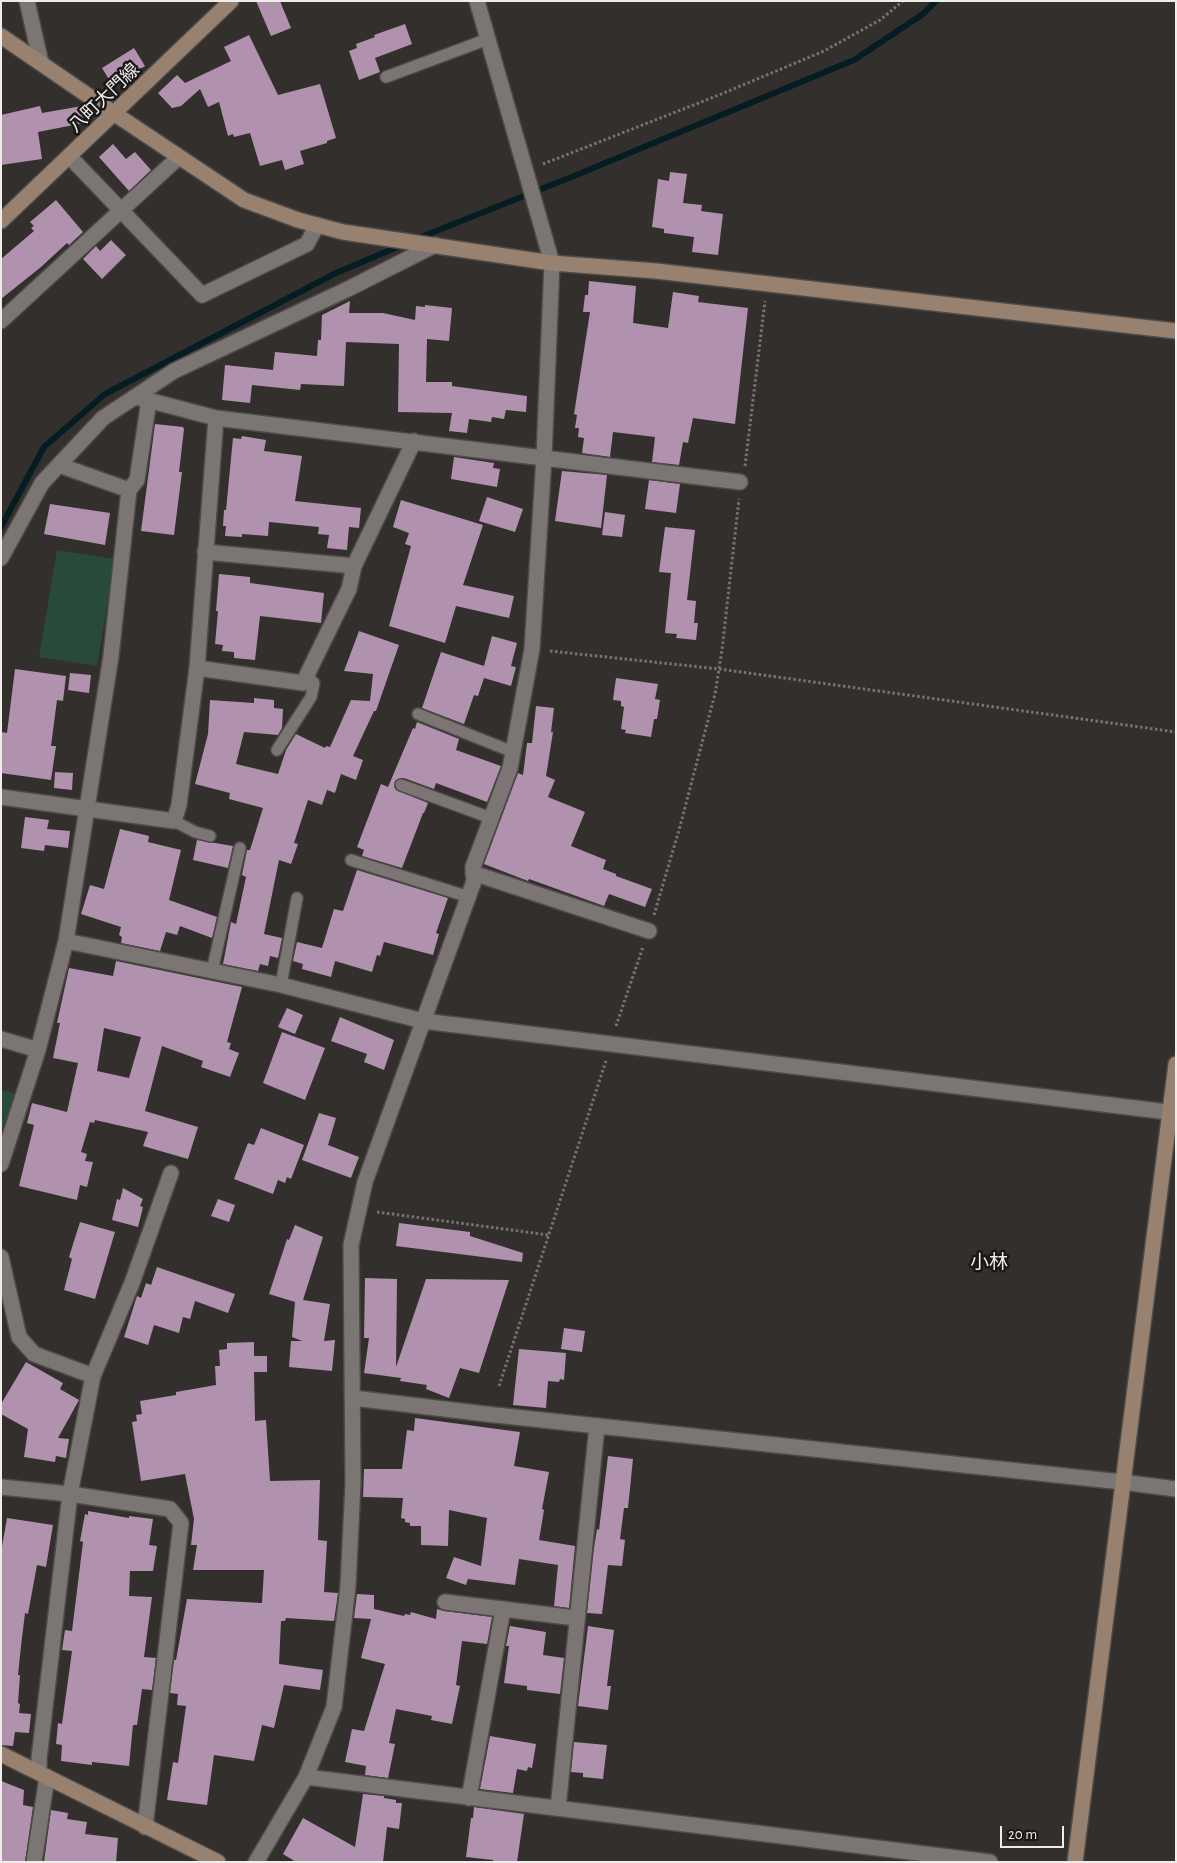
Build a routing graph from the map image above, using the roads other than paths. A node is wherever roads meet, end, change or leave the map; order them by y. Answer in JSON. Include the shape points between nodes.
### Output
{"nodes":[{"id":1,"x":27,"y":1,"type":"edge"},
{"id":2,"x":231,"y":1,"type":"edge"},
{"id":3,"x":477,"y":1,"type":"edge"},
{"id":4,"x":1,"y":36,"type":"edge"},
{"id":5,"x":488,"y":39,"type":"junction"},
{"id":6,"x":42,"y":63,"type":"junction"},
{"id":7,"x":386,"y":77,"type":"dead end"},
{"id":8,"x":115,"y":114,"type":"junction"},
{"id":9,"x":70,"y":157,"type":"junction"},
{"id":10,"x":179,"y":157,"type":"junction"},
{"id":11,"x":121,"y":211,"type":"junction"},
{"id":12,"x":1,"y":220,"type":"edge"},
{"id":13,"x":317,"y":225,"type":"junction"},
{"id":14,"x":435,"y":245,"type":"junction"},
{"id":15,"x":552,"y":263,"type":"junction"},
{"id":16,"x":1,"y":321,"type":"edge"},
{"id":17,"x":1176,"y":331,"type":"edge"},
{"id":18,"x":142,"y":398,"type":"junction"},
{"id":19,"x":216,"y":418,"type":"junction"},
{"id":20,"x":414,"y":441,"type":"junction"},
{"id":21,"x":544,"y":458,"type":"junction"},
{"id":22,"x":59,"y":465,"type":"junction"},
{"id":23,"x":740,"y":482,"type":"road end"},
{"id":24,"x":129,"y":490,"type":"junction"},
{"id":25,"x":205,"y":552,"type":"junction"},
{"id":26,"x":1,"y":558,"type":"edge"},
{"id":27,"x":354,"y":566,"type":"junction"},
{"id":28,"x":197,"y":668,"type":"junction"},
{"id":29,"x":306,"y":677,"type":"junction"},
{"id":30,"x":418,"y":714,"type":"dead end"},
{"id":31,"x":277,"y":750,"type":"dead end"},
{"id":32,"x":513,"y":752,"type":"junction"},
{"id":33,"x":401,"y":786,"type":"dead end"},
{"id":34,"x":1,"y":797,"type":"edge"},
{"id":35,"x":88,"y":809,"type":"junction"},
{"id":36,"x":491,"y":818,"type":"junction"},
{"id":37,"x":174,"y":822,"type":"junction"},
{"id":38,"x":210,"y":836,"type":"dead end"},
{"id":39,"x":240,"y":848,"type":"dead end"},
{"id":40,"x":351,"y":860,"type":"dead end"},
{"id":41,"x":473,"y":873,"type":"junction"},
{"id":42,"x":468,"y":897,"type":"junction"},
{"id":43,"x":297,"y":898,"type":"dead end"},
{"id":44,"x":649,"y":931,"type":"road end"},
{"id":45,"x":66,"y":941,"type":"junction"},
{"id":46,"x":212,"y":971,"type":"junction"},
{"id":47,"x":281,"y":985,"type":"junction"},
{"id":48,"x":423,"y":1020,"type":"junction"},
{"id":49,"x":1,"y":1039,"type":"edge"},
{"id":50,"x":38,"y":1050,"type":"junction"},
{"id":51,"x":1176,"y":1064,"type":"edge"},
{"id":52,"x":1173,"y":1113,"type":"edge"},
{"id":53,"x":1,"y":1164,"type":"edge"},
{"id":54,"x":171,"y":1173,"type":"dead end"},
{"id":55,"x":1,"y":1257,"type":"edge"},
{"id":56,"x":93,"y":1376,"type":"junction"},
{"id":57,"x":353,"y":1398,"type":"junction"},
{"id":58,"x":597,"y":1426,"type":"junction"},
{"id":59,"x":1122,"y":1482,"type":"junction"},
{"id":60,"x":1,"y":1487,"type":"edge"},
{"id":61,"x":1176,"y":1490,"type":"edge"},
{"id":62,"x":70,"y":1494,"type":"junction"},
{"id":63,"x":445,"y":1602,"type":"dead end"},
{"id":64,"x":503,"y":1609,"type":"junction"},
{"id":65,"x":576,"y":1618,"type":"junction"},
{"id":66,"x":1,"y":1754,"type":"edge"},
{"id":67,"x":43,"y":1774,"type":"junction"},
{"id":68,"x":306,"y":1778,"type":"junction"},
{"id":69,"x":469,"y":1798,"type":"junction"},
{"id":70,"x":558,"y":1808,"type":"junction"},
{"id":71,"x":145,"y":1827,"type":"junction"},
{"id":72,"x":34,"y":1862,"type":"edge"},
{"id":73,"x":218,"y":1862,"type":"edge"},
{"id":74,"x":256,"y":1862,"type":"edge"},
{"id":75,"x":990,"y":1862,"type":"edge"},
{"id":76,"x":1075,"y":1862,"type":"edge"}],
"edges":[{"from":1,"to":6,"type":"street"},
{"from":2,"to":8,"type":"street","name":"八町大門線"},
{"from":3,"to":5,"type":"street"},
{"from":4,"to":6,"type":"street"},
{"from":5,"to":7,"type":"lane"},
{"from":5,"to":15,"type":"street"},
{"from":6,"to":8,"type":"street"},
{"from":8,"to":9,"type":"street","name":"八町大門線"},
{"from":8,"to":10,"type":"street"},
{"from":9,"to":11,"type":"street"},
{"from":9,"to":12,"type":"street","name":"八町大門線"},
{"from":10,"to":11,"type":"street"},
{"from":10,"to":13,"type":"street","via":[[244,200]]},
{"from":11,"to":13,"type":"street","via":[[202,295],[307,244]]},
{"from":11,"to":16,"type":"street"},
{"from":13,"to":14,"type":"street","via":[[343,232]]},
{"from":14,"to":15,"type":"street"},
{"from":14,"to":18,"type":"street","via":[[174,371]]},
{"from":15,"to":17,"type":"street","via":[[656,271]]},
{"from":15,"to":21,"type":"street"},
{"from":18,"to":19,"type":"street"},
{"from":18,"to":22,"type":"street","via":[[103,418]]},
{"from":18,"to":24,"type":"street","via":[[137,480]]},
{"from":19,"to":20,"type":"street"},
{"from":19,"to":25,"type":"street"},
{"from":20,"to":21,"type":"street"},
{"from":20,"to":27,"type":"street"},
{"from":21,"to":23,"type":"street"},
{"from":21,"to":32,"type":"street","via":[[532,649]]},
{"from":22,"to":24,"type":"street"},
{"from":22,"to":26,"type":"street","via":[[42,483]]},
{"from":24,"to":35,"type":"street","via":[[111,656]]},
{"from":25,"to":27,"type":"street"},
{"from":25,"to":28,"type":"street"},
{"from":27,"to":29,"type":"street","via":[[349,589]]},
{"from":28,"to":29,"type":"street","via":[[304,683]]},
{"from":28,"to":37,"type":"street","via":[[179,806]]},
{"from":29,"to":31,"type":"lane","via":[[314,683],[311,697]]},
{"from":30,"to":32,"type":"lane"},
{"from":32,"to":36,"type":"street"},
{"from":33,"to":36,"type":"lane"},
{"from":34,"to":35,"type":"street"},
{"from":35,"to":37,"type":"street"},
{"from":35,"to":45,"type":"street"},
{"from":36,"to":41,"type":"street"},
{"from":37,"to":38,"type":"lane"},
{"from":39,"to":46,"type":"lane"},
{"from":40,"to":42,"type":"lane"},
{"from":41,"to":42,"type":"street","via":[[474,881]]},
{"from":41,"to":44,"type":"street"},
{"from":42,"to":48,"type":"street"},
{"from":43,"to":47,"type":"lane"},
{"from":45,"to":46,"type":"street"},
{"from":45,"to":50,"type":"street"},
{"from":46,"to":47,"type":"street"},
{"from":47,"to":48,"type":"street"},
{"from":48,"to":52,"type":"street"},
{"from":48,"to":57,"type":"street","via":[[365,1182],[351,1245]]},
{"from":49,"to":50,"type":"street"},
{"from":50,"to":53,"type":"street"},
{"from":51,"to":52,"type":"street"},
{"from":52,"to":59,"type":"street"},
{"from":54,"to":56,"type":"street","via":[[132,1283]]},
{"from":55,"to":56,"type":"street","via":[[19,1337],[34,1354]]},
{"from":56,"to":62,"type":"street"},
{"from":57,"to":58,"type":"street"},
{"from":57,"to":68,"type":"street","via":[[353,1484],[343,1643],[334,1707]]},
{"from":58,"to":59,"type":"street"},
{"from":58,"to":65,"type":"street"},
{"from":59,"to":61,"type":"street"},
{"from":59,"to":76,"type":"street"},
{"from":60,"to":62,"type":"street"},
{"from":62,"to":67,"type":"street"},
{"from":62,"to":71,"type":"street","via":[[170,1509],[181,1523]]},
{"from":63,"to":64,"type":"street"},
{"from":64,"to":65,"type":"street"},
{"from":64,"to":69,"type":"street"},
{"from":65,"to":70,"type":"street"},
{"from":66,"to":67,"type":"street"},
{"from":67,"to":71,"type":"street"},
{"from":67,"to":72,"type":"street"},
{"from":68,"to":69,"type":"street"},
{"from":68,"to":74,"type":"street"},
{"from":69,"to":70,"type":"street"},
{"from":70,"to":75,"type":"street"},
{"from":71,"to":73,"type":"street"}]}
